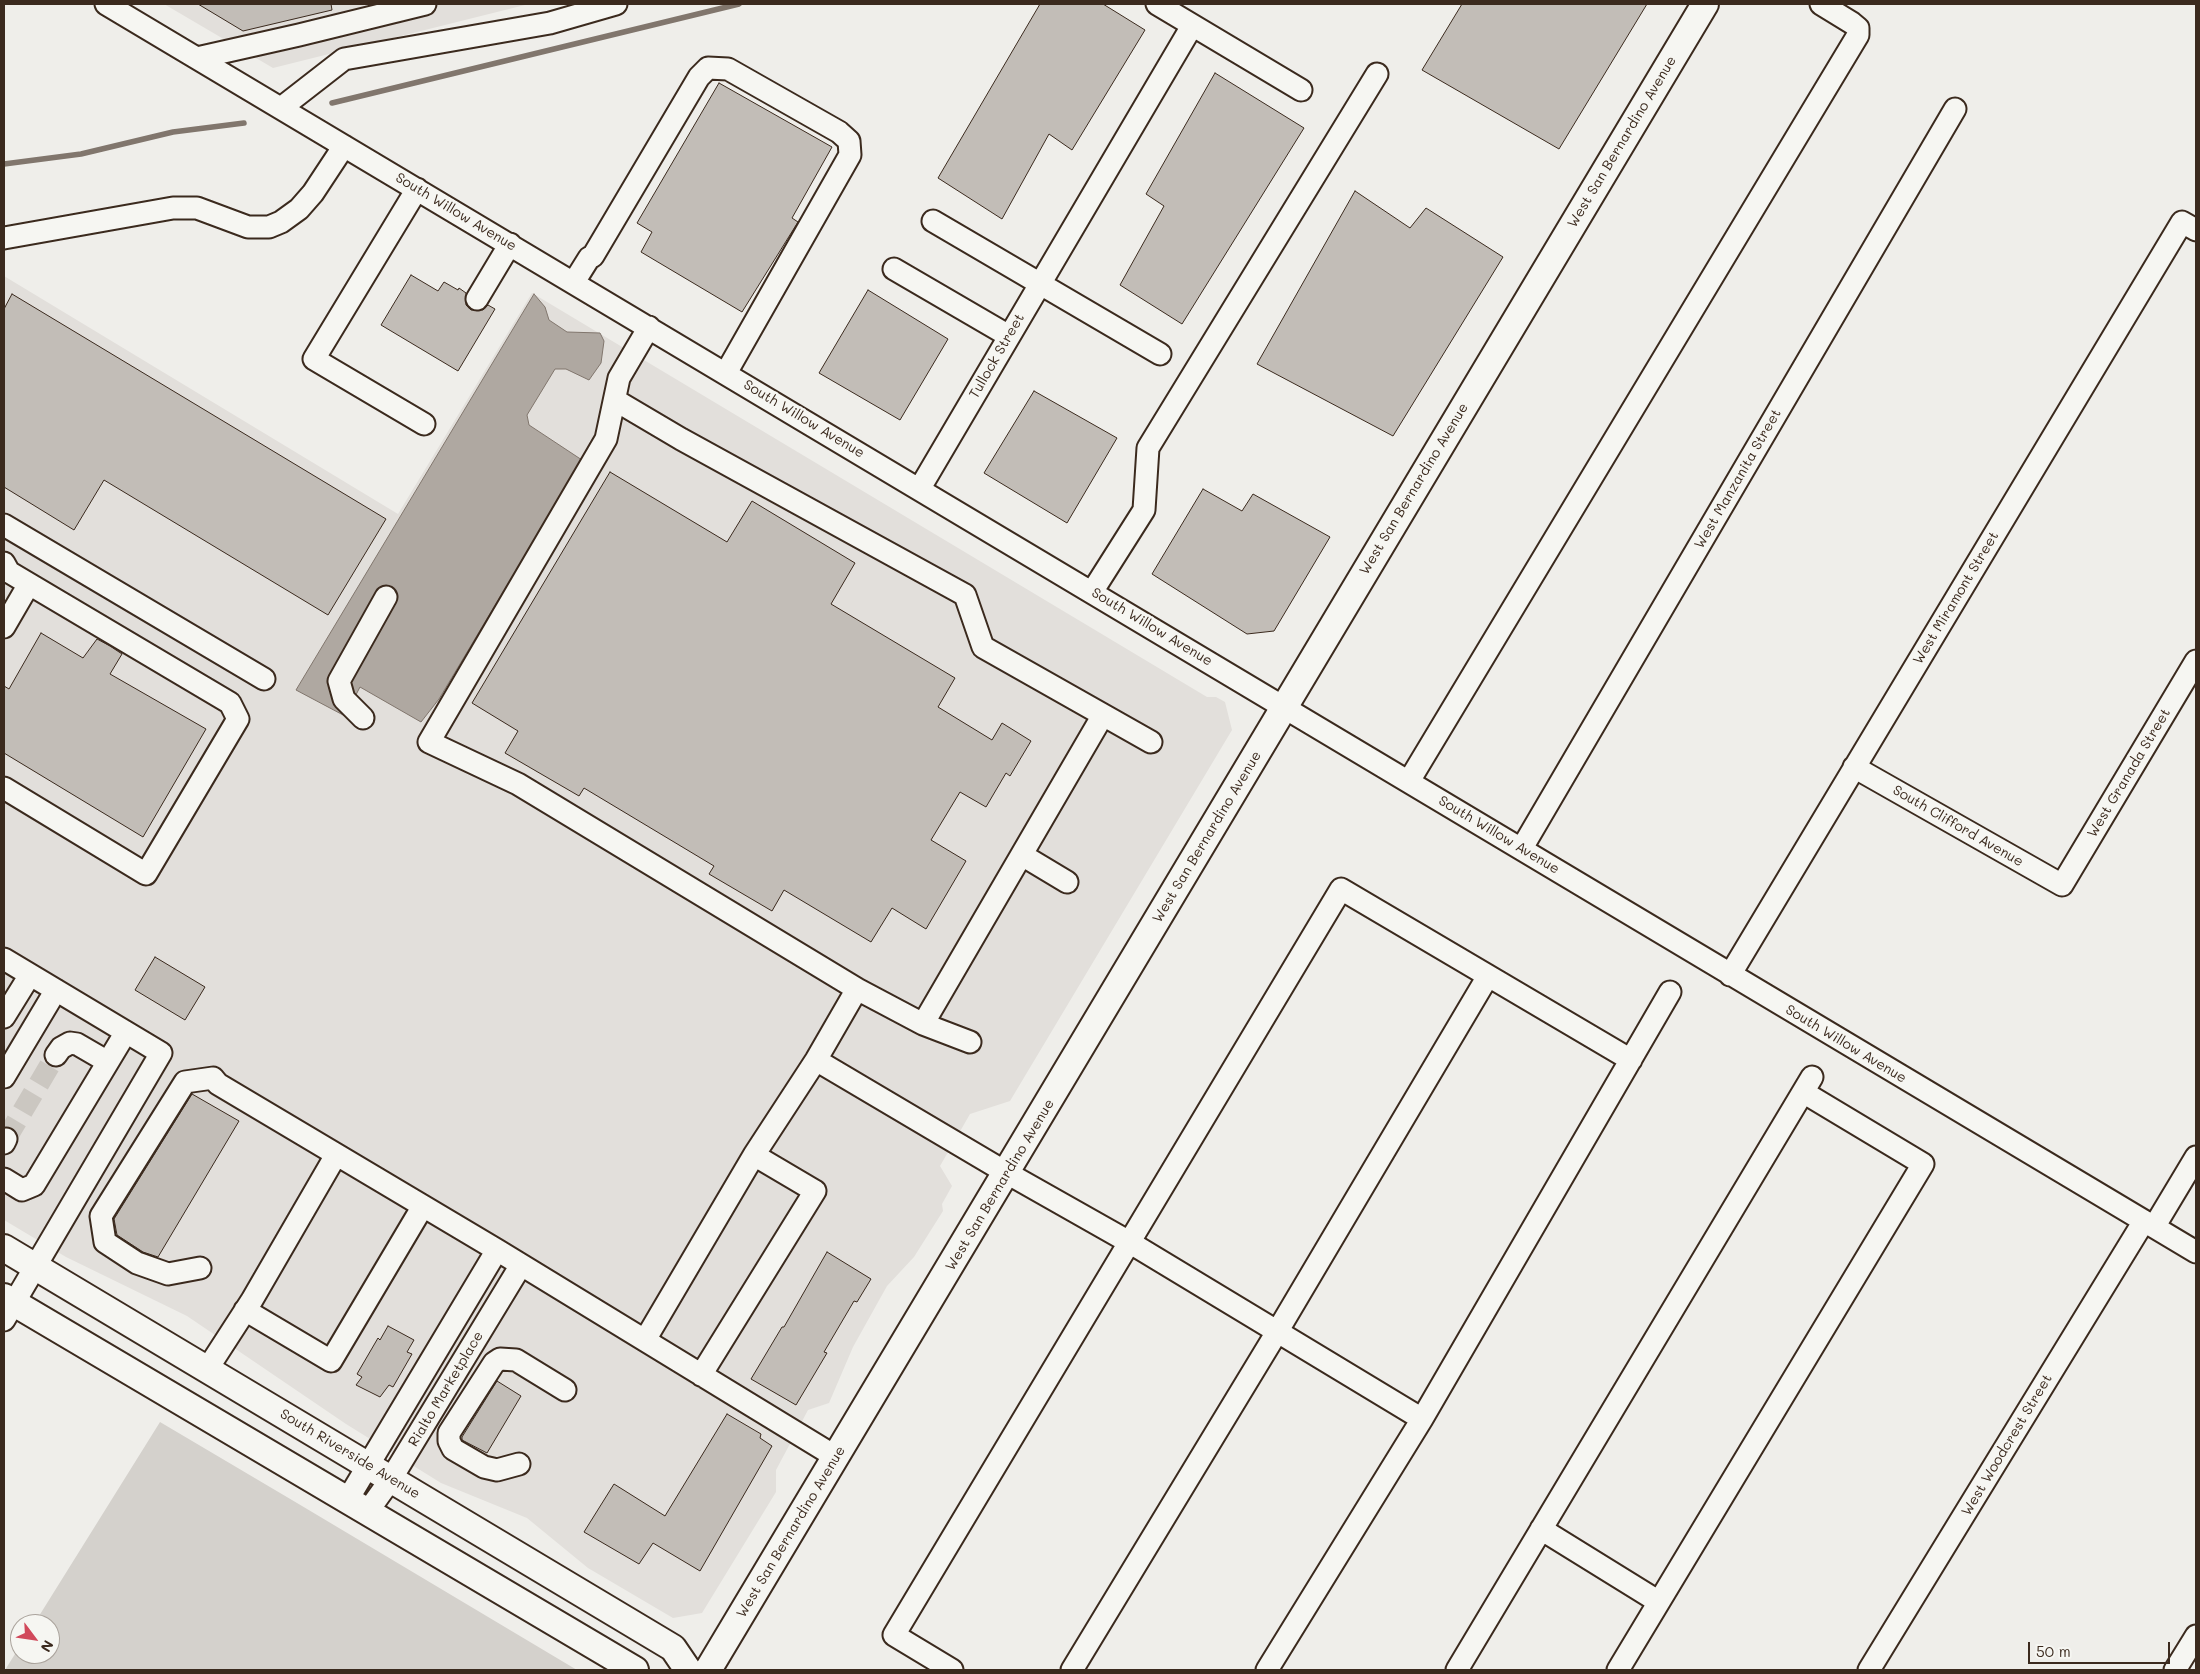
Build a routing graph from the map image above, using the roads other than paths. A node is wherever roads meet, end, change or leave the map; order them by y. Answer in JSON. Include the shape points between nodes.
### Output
{"nodes":[{"id":1,"x":106,"y":4,"type":"edge"},
{"id":2,"x":425,"y":4,"type":"edge"},
{"id":3,"x":616,"y":4,"type":"edge"},
{"id":4,"x":1157,"y":4,"type":"edge"},
{"id":5,"x":1705,"y":4,"type":"edge"},
{"id":6,"x":1821,"y":4,"type":"edge"},
{"id":7,"x":1192,"y":26,"type":"junction"},
{"id":8,"x":197,"y":58,"type":"junction"},
{"id":9,"x":1377,"y":74,"type":"dead end"},
{"id":10,"x":1301,"y":90,"type":"dead end"},
{"id":11,"x":281,"y":108,"type":"junction"},
{"id":12,"x":1955,"y":109,"type":"dead end"},
{"id":13,"x":344,"y":146,"type":"junction"},
{"id":14,"x":417,"y":189,"type":"junction"},
{"id":15,"x":933,"y":221,"type":"dead end"},
{"id":16,"x":2189,"y":226,"type":"edge"},
{"id":17,"x":4,"y":238,"type":"edge"},
{"id":18,"x":510,"y":244,"type":"junction"},
{"id":19,"x":894,"y":269,"type":"dead end"},
{"id":20,"x":574,"y":282,"type":"junction"},
{"id":21,"x":1040,"y":282,"type":"junction"},
{"id":22,"x":477,"y":299,"type":"dead end"},
{"id":23,"x":649,"y":327,"type":"junction"},
{"id":24,"x":1008,"y":336,"type":"junction"},
{"id":25,"x":1160,"y":354,"type":"dead end"},
{"id":26,"x":726,"y":373,"type":"junction"},
{"id":27,"x":615,"y":400,"type":"junction"},
{"id":28,"x":424,"y":424,"type":"dead end"},
{"id":29,"x":920,"y":488,"type":"junction"},
{"id":30,"x":4,"y":525,"type":"edge"},
{"id":31,"x":4,"y":563,"type":"edge"},
{"id":32,"x":30,"y":584,"type":"junction"},
{"id":33,"x":1092,"y":592,"type":"junction"},
{"id":34,"x":386,"y":597,"type":"dead end"},
{"id":35,"x":4,"y":627,"type":"edge"},
{"id":36,"x":2196,"y":661,"type":"edge"},
{"id":37,"x":264,"y":679,"type":"dead end"},
{"id":38,"x":1284,"y":706,"type":"junction"},
{"id":39,"x":1103,"y":715,"type":"junction"},
{"id":40,"x":363,"y":718,"type":"dead end"},
{"id":41,"x":1151,"y":742,"type":"dead end"},
{"id":42,"x":1854,"y":767,"type":"junction"},
{"id":43,"x":1409,"y":781,"type":"junction"},
{"id":44,"x":4,"y":788,"type":"edge"},
{"id":45,"x":1522,"y":848,"type":"junction"},
{"id":46,"x":1022,"y":855,"type":"junction"},
{"id":47,"x":1067,"y":882,"type":"dead end"},
{"id":48,"x":2062,"y":885,"type":"joint"},
{"id":49,"x":4,"y":959,"type":"edge"},
{"id":50,"x":30,"y":975,"type":"junction"},
{"id":51,"x":1730,"y":975,"type":"junction"},
{"id":52,"x":1488,"y":976,"type":"junction"},
{"id":53,"x":857,"y":989,"type":"junction"},
{"id":54,"x":56,"y":990,"type":"junction"},
{"id":55,"x":1670,"y":992,"type":"dead end"},
{"id":56,"x":4,"y":1017,"type":"edge"},
{"id":57,"x":923,"y":1024,"type":"junction"},
{"id":58,"x":126,"y":1032,"type":"junction"},
{"id":59,"x":970,"y":1042,"type":"dead end"},
{"id":60,"x":56,"y":1055,"type":"tunnel mouth"},
{"id":61,"x":816,"y":1060,"type":"junction"},
{"id":62,"x":1630,"y":1060,"type":"junction"},
{"id":63,"x":108,"y":1062,"type":"junction"},
{"id":64,"x":4,"y":1077,"type":"edge"},
{"id":65,"x":336,"y":1155,"type":"junction"},
{"id":66,"x":754,"y":1155,"type":"junction"},
{"id":67,"x":2196,"y":1157,"type":"edge"},
{"id":68,"x":1007,"y":1173,"type":"junction"},
{"id":69,"x":4,"y":1179,"type":"edge"},
{"id":70,"x":423,"y":1206,"type":"junction"},
{"id":71,"x":2149,"y":1224,"type":"junction"},
{"id":72,"x":1129,"y":1242,"type":"junction"},
{"id":73,"x":4,"y":1248,"type":"edge"},
{"id":74,"x":497,"y":1250,"type":"junction"},
{"id":75,"x":2196,"y":1252,"type":"edge"},
{"id":76,"x":521,"y":1265,"type":"junction"},
{"id":77,"x":34,"y":1266,"type":"junction"},
{"id":78,"x":200,"y":1268,"type":"dead end"},
{"id":79,"x":7,"y":1307,"type":"edge"},
{"id":80,"x":245,"y":1310,"type":"junction"},
{"id":81,"x":1277,"y":1332,"type":"junction"},
{"id":82,"x":644,"y":1340,"type":"junction"},
{"id":83,"x":208,"y":1368,"type":"junction"},
{"id":84,"x":701,"y":1375,"type":"junction"},
{"id":85,"x":564,"y":1390,"type":"dead end"},
{"id":86,"x":1422,"y":1419,"type":"junction"},
{"id":87,"x":836,"y":1458,"type":"junction"},
{"id":88,"x":519,"y":1464,"type":"dead end"},
{"id":89,"x":367,"y":1465,"type":"junction"},
{"id":90,"x":391,"y":1479,"type":"junction"},
{"id":91,"x":358,"y":1505,"type":"junction"},
{"id":92,"x":1541,"y":1529,"type":"junction"},
{"id":93,"x":1659,"y":1602,"type":"junction"},
{"id":94,"x":2196,"y":1636,"type":"edge"},
{"id":95,"x":1870,"y":1669,"type":"edge"},
{"id":96,"x":635,"y":1670,"type":"edge"},
{"id":97,"x":688,"y":1670,"type":"edge"},
{"id":98,"x":708,"y":1670,"type":"edge"},
{"id":99,"x":952,"y":1670,"type":"edge"},
{"id":100,"x":1072,"y":1670,"type":"edge"},
{"id":101,"x":1267,"y":1670,"type":"edge"},
{"id":102,"x":1456,"y":1670,"type":"edge"},
{"id":103,"x":1618,"y":1670,"type":"edge"},
{"id":104,"x":2175,"y":1670,"type":"edge"}],
"edges":[{"from":1,"to":8,"type":"street","name":"South Willow Avenue"},
{"from":2,"to":8,"type":"street"},
{"from":3,"to":11,"type":"street","via":[[550,22],[344,59]]},
{"from":4,"to":7,"type":"street"},
{"from":5,"to":38,"type":"main road","name":"West San Bernardino Avenue"},
{"from":6,"to":43,"type":"street","via":[[1858,28],[1858,35]]},
{"from":7,"to":10,"type":"street"},
{"from":7,"to":21,"type":"street","name":"Tullock Street"},
{"from":8,"to":11,"type":"street","name":"South Willow Avenue"},
{"from":9,"to":33,"type":"street","via":[[1148,448],[1144,510]]},
{"from":11,"to":13,"type":"street","name":"South Willow Avenue"},
{"from":12,"to":45,"type":"street","name":"West Manzanita Street"},
{"from":13,"to":14,"type":"street","name":"South Willow Avenue"},
{"from":13,"to":17,"type":"street","via":[[299,209],[270,227],[248,227],[197,208],[173,208]]},
{"from":14,"to":18,"type":"street","name":"South Willow Avenue"},
{"from":14,"to":28,"type":"street","via":[[314,359]]},
{"from":15,"to":21,"type":"street"},
{"from":16,"to":42,"type":"street","name":"West Miramont Street"},
{"from":18,"to":20,"type":"street","name":"South Willow Avenue"},
{"from":18,"to":22,"type":"street"},
{"from":19,"to":24,"type":"street"},
{"from":20,"to":23,"type":"street","name":"South Willow Avenue"},
{"from":20,"to":26,"type":"street","via":[[593,256],[703,72],[715,67],[728,70],[840,132],[849,141],[850,155]]},
{"from":21,"to":24,"type":"street","name":"Tullock Street"},
{"from":21,"to":25,"type":"street"},
{"from":23,"to":26,"type":"street","name":"South Willow Avenue"},
{"from":23,"to":27,"type":"street","via":[[619,378]]},
{"from":24,"to":29,"type":"street","name":"Tullock Street"},
{"from":26,"to":29,"type":"street","name":"South Willow Avenue"},
{"from":27,"to":39,"type":"street","via":[[681,440],[965,595],[983,647]]},
{"from":27,"to":53,"type":"street","via":[[606,439],[429,742],[518,784]]},
{"from":29,"to":33,"type":"street","name":"South Willow Avenue"},
{"from":30,"to":37,"type":"street"},
{"from":31,"to":32,"type":"street","via":[[10,572]]},
{"from":32,"to":35,"type":"street"},
{"from":32,"to":44,"type":"street","via":[[230,702],[238,719],[146,874]]},
{"from":33,"to":38,"type":"street","name":"South Willow Avenue"},
{"from":34,"to":40,"type":"street","via":[[339,681],[344,699]]},
{"from":36,"to":48,"type":"street","name":"West Granada Street"},
{"from":38,"to":43,"type":"street","name":"South Willow Avenue"},
{"from":38,"to":68,"type":"main road","name":"West San Bernardino Avenue"},
{"from":39,"to":41,"type":"street"},
{"from":39,"to":46,"type":"street"},
{"from":42,"to":48,"type":"street","name":"South Clifford Avenue"},
{"from":42,"to":51,"type":"street","name":"West Miramont Street"},
{"from":43,"to":45,"type":"street","name":"South Willow Avenue"},
{"from":45,"to":51,"type":"street","name":"South Willow Avenue"},
{"from":46,"to":47,"type":"street"},
{"from":46,"to":57,"type":"street"},
{"from":49,"to":50,"type":"street"},
{"from":50,"to":54,"type":"street"},
{"from":50,"to":56,"type":"street"},
{"from":51,"to":71,"type":"street","name":"South Willow Avenue"},
{"from":52,"to":62,"type":"street"},
{"from":52,"to":72,"type":"street","via":[[1341,889]]},
{"from":52,"to":81,"type":"street"},
{"from":53,"to":57,"type":"street"},
{"from":53,"to":61,"type":"street"},
{"from":54,"to":58,"type":"street"},
{"from":54,"to":64,"type":"street"},
{"from":55,"to":62,"type":"street"},
{"from":57,"to":59,"type":"street"},
{"from":58,"to":63,"type":"street"},
{"from":58,"to":77,"type":"street","via":[[161,1053]]},
{"from":60,"to":63,"type":"street","via":[[70,1043]]},
{"from":61,"to":66,"type":"street"},
{"from":61,"to":68,"type":"street"},
{"from":62,"to":86,"type":"street"},
{"from":63,"to":69,"type":"street","via":[[34,1185],[22,1190]]},
{"from":65,"to":70,"type":"street"},
{"from":65,"to":78,"type":"street","via":[[213,1078],[185,1082],[101,1216],[105,1242],[137,1263],[168,1274]]},
{"from":65,"to":80,"type":"street"},
{"from":66,"to":82,"type":"street"},
{"from":66,"to":84,"type":"street","via":[[815,1191]]},
{"from":67,"to":71,"type":"street","name":"West Woodcrest Street"},
{"from":68,"to":72,"type":"street"},
{"from":68,"to":87,"type":"main road","name":"West San Bernardino Avenue"},
{"from":70,"to":74,"type":"street"},
{"from":70,"to":80,"type":"street","via":[[331,1361]]},
{"from":71,"to":75,"type":"street","name":"South Willow Avenue"},
{"from":71,"to":95,"type":"street","name":"West Woodcrest Street"},
{"from":72,"to":81,"type":"street"},
{"from":72,"to":99,"type":"street","via":[[894,1635]]},
{"from":73,"to":77,"type":"main road","name":"South Riverside Avenue"},
{"from":74,"to":76,"type":"street"},
{"from":74,"to":89,"type":"street","name":"Rialto Marketplace"},
{"from":76,"to":82,"type":"street"},
{"from":76,"to":90,"type":"street","name":"Rialto Marketplace"},
{"from":77,"to":79,"type":"street"},
{"from":77,"to":83,"type":"main road","name":"South Riverside Avenue"},
{"from":79,"to":91,"type":"main road"},
{"from":80,"to":83,"type":"street"},
{"from":81,"to":86,"type":"street"},
{"from":81,"to":100,"type":"street"},
{"from":82,"to":84,"type":"street"},
{"from":83,"to":89,"type":"main road","name":"South Riverside Avenue"},
{"from":84,"to":87,"type":"street"},
{"from":85,"to":88,"type":"street","via":[[516,1360],[500,1359],[494,1363],[449,1433],[453,1449],[484,1467],[496,1470]]},
{"from":86,"to":101,"type":"street"},
{"from":87,"to":98,"type":"main road","name":"West San Bernardino Avenue"},
{"from":89,"to":90,"type":"main road","name":"South Riverside Avenue"},
{"from":89,"to":91,"type":"street","name":"Rialto Marketplace"},
{"from":90,"to":91,"type":"street","name":"Rialto Marketplace"},
{"from":90,"to":97,"type":"main road","name":"South Riverside Avenue","via":[[673,1648]]},
{"from":91,"to":96,"type":"main road"},
{"from":92,"to":93,"type":"street"},
{"from":92,"to":93,"type":"street","via":[[1807,1084],[1923,1164]]},
{"from":92,"to":102,"type":"street"},
{"from":93,"to":103,"type":"street"},
{"from":94,"to":104,"type":"street"}]}
